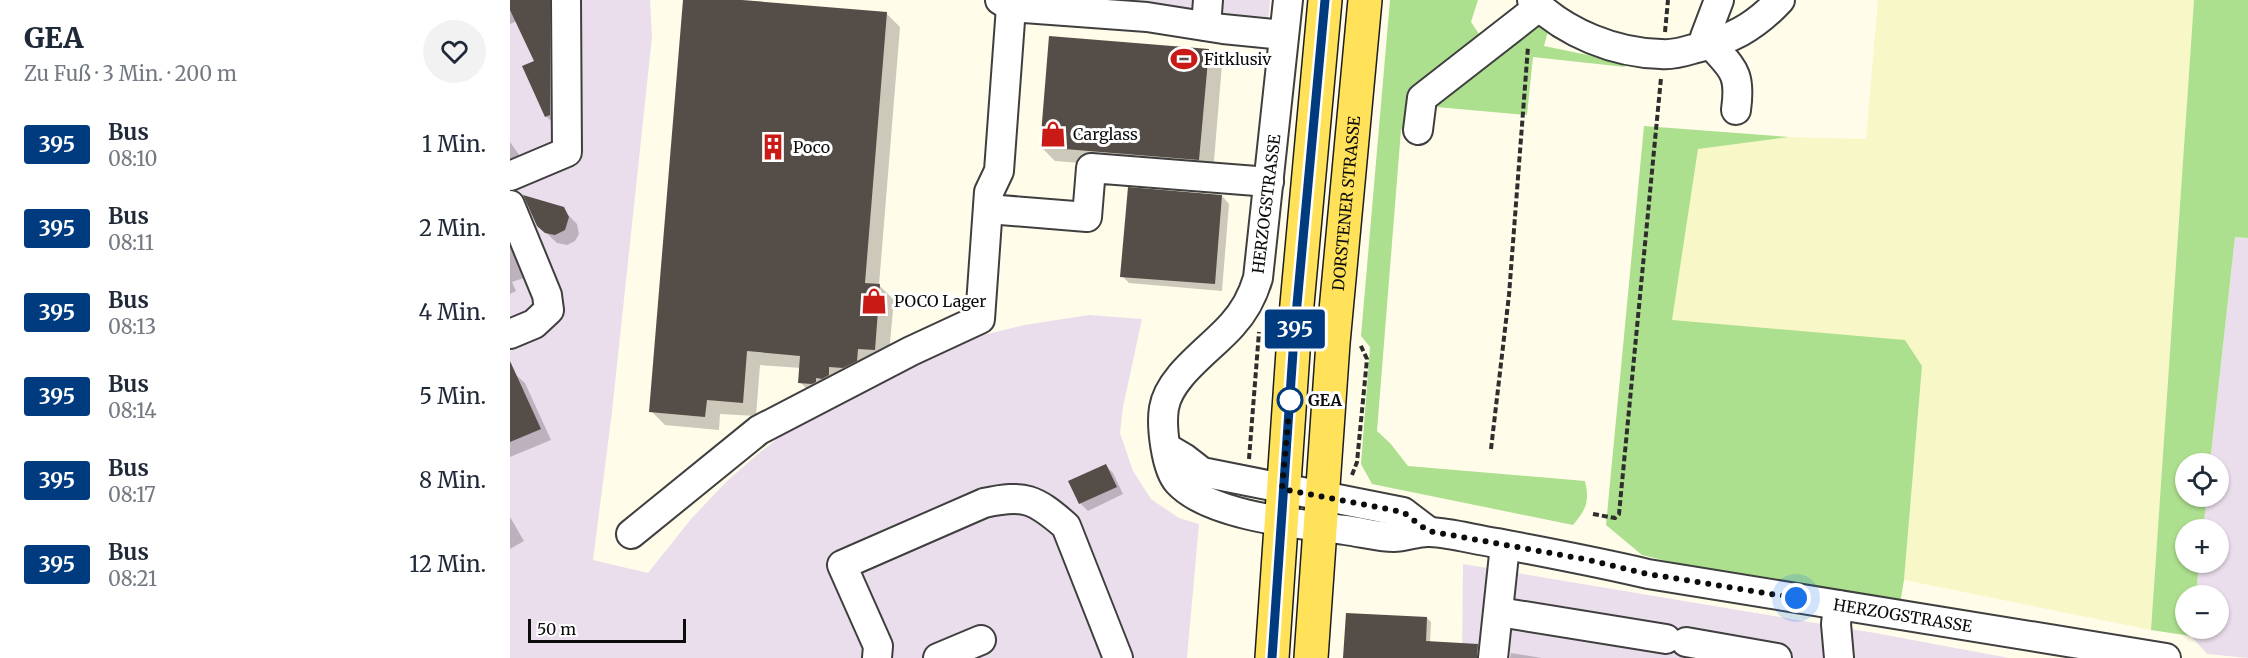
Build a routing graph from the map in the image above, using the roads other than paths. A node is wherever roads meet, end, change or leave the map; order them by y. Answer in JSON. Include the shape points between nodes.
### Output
{"nodes":[{"id":1,"x":566,"y":0,"type":"edge"},
{"id":2,"x":1288,"y":0,"type":"edge"},
{"id":3,"x":1324,"y":0,"type":"edge"},
{"id":4,"x":1365,"y":0,"type":"edge"},
{"id":5,"x":1719,"y":0,"type":"edge"},
{"id":6,"x":1780,"y":0,"type":"edge"},
{"id":7,"x":1005,"y":3,"type":"edge"},
{"id":8,"x":1533,"y":6,"type":"edge"},
{"id":9,"x":1207,"y":13,"type":"edge"},
{"id":10,"x":1284,"y":35,"type":"junction"},
{"id":11,"x":1711,"y":45,"type":"junction"},
{"id":12,"x":1736,"y":110,"type":"dead end"},
{"id":13,"x":1418,"y":130,"type":"dead end"},
{"id":14,"x":510,"y":176,"type":"edge"},
{"id":15,"x":1269,"y":182,"type":"junction"},
{"id":16,"x":510,"y":205,"type":"edge"},
{"id":17,"x":988,"y":209,"type":"junction"},
{"id":18,"x":510,"y":334,"type":"edge"},
{"id":19,"x":1167,"y":448,"type":"junction"},
{"id":20,"x":1282,"y":489,"type":"junction"},
{"id":21,"x":1322,"y":512,"type":"junction"},
{"id":22,"x":1280,"y":522,"type":"junction"},
{"id":23,"x":631,"y":534,"type":"dead end"},
{"id":24,"x":1505,"y":545,"type":"junction"},
{"id":25,"x":1838,"y":605,"type":"junction"},
{"id":26,"x":1499,"y":612,"type":"junction"},
{"id":27,"x":981,"y":640,"type":"dead end"},
{"id":28,"x":877,"y":658,"type":"edge"},
{"id":29,"x":938,"y":658,"type":"edge"},
{"id":30,"x":1118,"y":658,"type":"edge"},
{"id":31,"x":1272,"y":658,"type":"edge"},
{"id":32,"x":1311,"y":658,"type":"edge"},
{"id":33,"x":1492,"y":658,"type":"edge"},
{"id":34,"x":1777,"y":658,"type":"edge"},
{"id":35,"x":1839,"y":658,"type":"edge"},
{"id":36,"x":2166,"y":658,"type":"edge"}],
"edges":[{"from":1,"to":14,"type":"street","via":[[567,152]]},
{"from":2,"to":10,"type":"street","name":"HERZOGSTRASSE"},
{"from":3,"to":20,"type":"main road"},
{"from":4,"to":21,"type":"main road","name":"DORSTENER STRASSE","via":[[1333,343]]},
{"from":5,"to":11,"type":"street","via":[[1705,37]]},
{"from":6,"to":11,"type":"street","via":[[1749,27]]},
{"from":7,"to":9,"type":"street","via":[[1147,17]]},
{"from":7,"to":17,"type":"street","via":[[999,171],[988,192]]},
{"from":8,"to":11,"type":"street","via":[[1599,42],[1638,52],[1663,55]]},
{"from":8,"to":13,"type":"street","via":[[1422,98]]},
{"from":9,"to":10,"type":"street"},
{"from":10,"to":15,"type":"street","name":"HERZOGSTRASSE"},
{"from":11,"to":12,"type":"street","via":[[1733,68],[1739,88]]},
{"from":15,"to":17,"type":"street","via":[[1091,168],[1087,217]]},
{"from":15,"to":19,"type":"street","name":"HERZOGSTRASSE","via":[[1258,278],[1233,324],[1178,379],[1166,398]]},
{"from":16,"to":18,"type":"street","via":[[547,295],[549,310],[534,324]]},
{"from":17,"to":23,"type":"street","via":[[980,319],[759,430]]},
{"from":19,"to":20,"type":"street","name":"HERZOGSTRASSE","via":[[1202,472]]},
{"from":19,"to":22,"type":"street","name":"HERZOGSTRASSE","via":[[1169,470],[1193,495]]},
{"from":20,"to":21,"type":"street","name":"HERZOGSTRASSE"},
{"from":20,"to":22,"type":"main road"},
{"from":21,"to":22,"type":"street","name":"HERZOGSTRASSE"},
{"from":21,"to":24,"type":"street","name":"HERZOGSTRASSE","via":[[1403,512],[1428,531]]},
{"from":21,"to":32,"type":"main road","name":"DORSTENER STRASSE"},
{"from":22,"to":31,"type":"main road"},
{"from":24,"to":25,"type":"street","name":"HERZOGSTRASSE","via":[[1648,574]]},
{"from":24,"to":26,"type":"street"},
{"from":25,"to":35,"type":"street"},
{"from":25,"to":36,"type":"street","name":"HERZOGSTRASSE"},
{"from":26,"to":33,"type":"street"},
{"from":26,"to":34,"type":"street"},
{"from":27,"to":29,"type":"street"},
{"from":28,"to":30,"type":"street","via":[[878,646],[842,565],[984,503],[1009,498],[1031,500],[1066,526]]}]}
